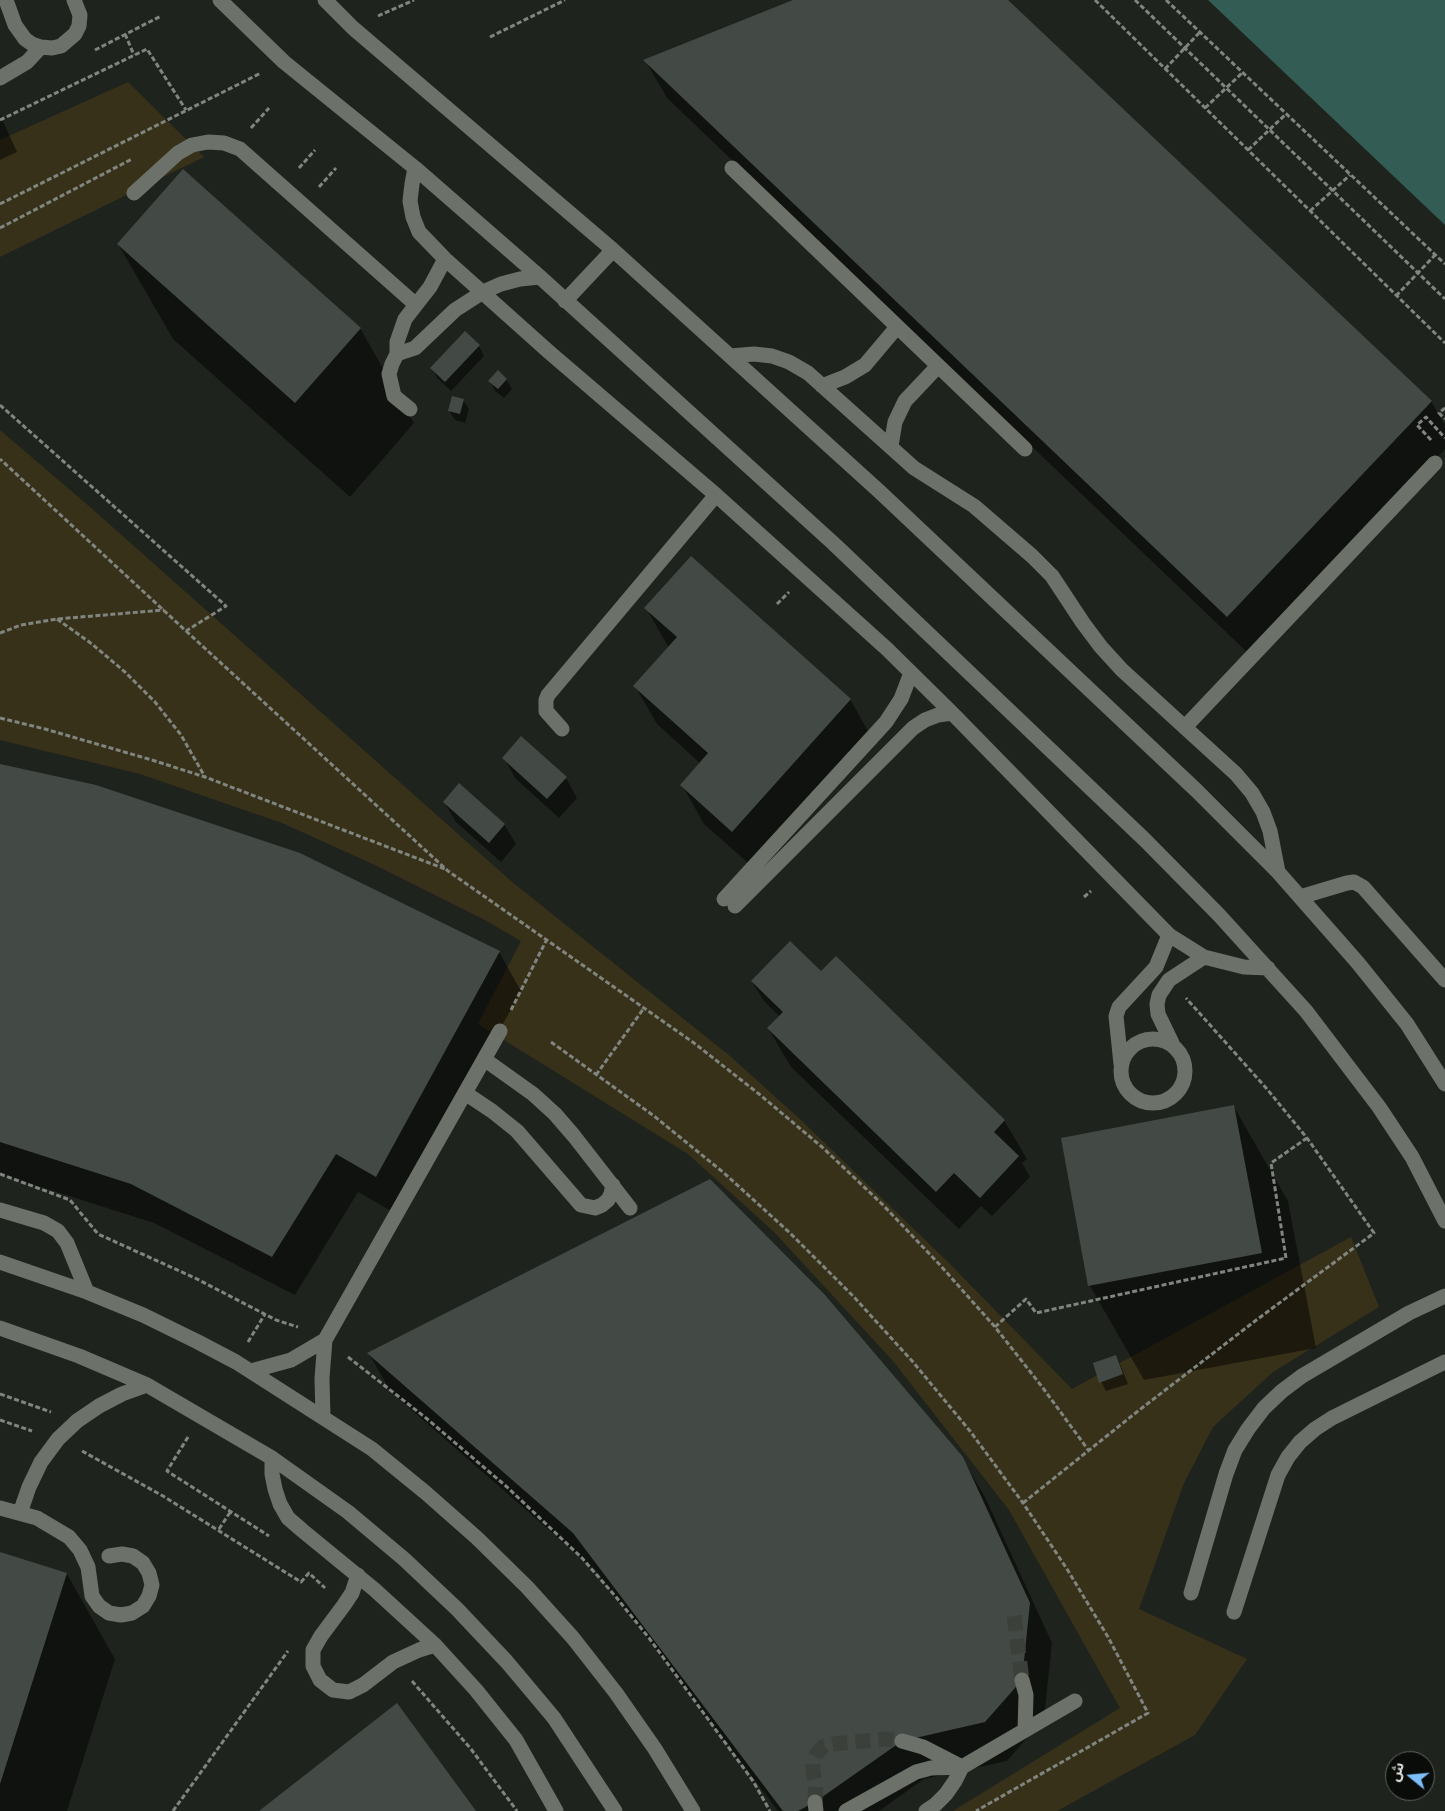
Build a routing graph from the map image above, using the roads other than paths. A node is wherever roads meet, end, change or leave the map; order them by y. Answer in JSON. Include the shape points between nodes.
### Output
{"nodes":[{"id":1,"x":6,"y":0,"type":"edge"},
{"id":2,"x":74,"y":0,"type":"edge"},
{"id":3,"x":220,"y":0,"type":"edge"},
{"id":4,"x":325,"y":0,"type":"edge"},
{"id":5,"x":41,"y":47,"type":"junction"},
{"id":6,"x":0,"y":78,"type":"edge"},
{"id":7,"x":415,"y":168,"type":"junction"},
{"id":8,"x":732,"y":168,"type":"dead end"},
{"id":9,"x":134,"y":193,"type":"dead end"},
{"id":10,"x":613,"y":250,"type":"junction"},
{"id":11,"x":445,"y":259,"type":"junction"},
{"id":12,"x":540,"y":277,"type":"junction"},
{"id":13,"x":483,"y":292,"type":"junction"},
{"id":14,"x":565,"y":301,"type":"junction"},
{"id":15,"x":415,"y":304,"type":"junction"},
{"id":16,"x":898,"y":327,"type":"junction"},
{"id":17,"x":397,"y":354,"type":"junction"},
{"id":18,"x":730,"y":356,"type":"junction"},
{"id":19,"x":938,"y":366,"type":"junction"},
{"id":20,"x":822,"y":386,"type":"junction"},
{"id":21,"x":410,"y":409,"type":"dead end"},
{"id":22,"x":891,"y":446,"type":"junction"},
{"id":23,"x":1025,"y":450,"type":"dead end"},
{"id":24,"x":1435,"y":463,"type":"road end"},
{"id":25,"x":716,"y":495,"type":"junction"},
{"id":26,"x":911,"y":673,"type":"junction"},
{"id":27,"x":952,"y":713,"type":"junction"},
{"id":28,"x":1185,"y":727,"type":"junction"},
{"id":29,"x":562,"y":729,"type":"dead end"},
{"id":30,"x":1278,"y":872,"type":"junction"},
{"id":31,"x":1300,"y":898,"type":"junction"},
{"id":32,"x":1169,"y":935,"type":"junction"},
{"id":33,"x":1204,"y":957,"type":"junction"},
{"id":34,"x":1268,"y":968,"type":"junction"},
{"id":35,"x":1445,"y":980,"type":"edge"},
{"id":36,"x":1144,"y":982,"type":"junction"},
{"id":37,"x":1159,"y":995,"type":"junction"},
{"id":38,"x":500,"y":1031,"type":"road end"},
{"id":39,"x":1172,"y":1043,"type":"junction"},
{"id":40,"x":484,"y":1059,"type":"junction"},
{"id":41,"x":1121,"y":1064,"type":"junction"},
{"id":42,"x":1445,"y":1084,"type":"edge"},
{"id":43,"x":465,"y":1093,"type":"junction"},
{"id":44,"x":613,"y":1185,"type":"junction"},
{"id":45,"x":630,"y":1208,"type":"dead end"},
{"id":46,"x":0,"y":1210,"type":"edge"},
{"id":47,"x":1445,"y":1221,"type":"edge"},
{"id":48,"x":0,"y":1262,"type":"edge"},
{"id":49,"x":86,"y":1292,"type":"junction"},
{"id":50,"x":1445,"y":1296,"type":"edge"},
{"id":51,"x":0,"y":1328,"type":"edge"},
{"id":52,"x":325,"y":1340,"type":"junction"},
{"id":53,"x":1445,"y":1362,"type":"edge"},
{"id":54,"x":251,"y":1371,"type":"junction"},
{"id":55,"x":148,"y":1384,"type":"junction"},
{"id":56,"x":324,"y":1417,"type":"junction"},
{"id":57,"x":272,"y":1458,"type":"junction"},
{"id":58,"x":0,"y":1508,"type":"edge"},
{"id":59,"x":20,"y":1513,"type":"junction"},
{"id":60,"x":110,"y":1556,"type":"dead end"},
{"id":61,"x":358,"y":1575,"type":"junction"},
{"id":62,"x":1191,"y":1593,"type":"dead end"},
{"id":63,"x":1234,"y":1612,"type":"dead end"},
{"id":64,"x":435,"y":1645,"type":"junction"},
{"id":65,"x":1022,"y":1680,"type":"tunnel mouth"},
{"id":66,"x":1075,"y":1701,"type":"dead end"},
{"id":67,"x":1025,"y":1730,"type":"junction"},
{"id":68,"x":902,"y":1741,"type":"tunnel mouth"},
{"id":69,"x":962,"y":1767,"type":"junction"},
{"id":70,"x":556,"y":1811,"type":"edge"},
{"id":71,"x":615,"y":1811,"type":"edge"},
{"id":72,"x":693,"y":1811,"type":"edge"},
{"id":73,"x":846,"y":1811,"type":"edge"},
{"id":74,"x":926,"y":1811,"type":"edge"}],
"edges":[{"from":1,"to":5,"type":"street","via":[[19,32],[32,44]]},
{"from":2,"to":5,"type":"street","via":[[80,15],[75,34],[61,46]]},
{"from":3,"to":7,"type":"street","via":[[284,62]]},
{"from":4,"to":10,"type":"street"},
{"from":5,"to":6,"type":"street","via":[[27,62]]},
{"from":7,"to":11,"type":"street","via":[[410,201],[413,217],[419,232]]},
{"from":7,"to":12,"type":"street"},
{"from":8,"to":16,"type":"street"},
{"from":9,"to":15,"type":"street","via":[[178,153],[192,145],[224,143],[240,149]]},
{"from":10,"to":14,"type":"street"},
{"from":10,"to":18,"type":"street"},
{"from":11,"to":13,"type":"street"},
{"from":11,"to":15,"type":"street","via":[[430,287]]},
{"from":12,"to":13,"type":"street","via":[[501,284]]},
{"from":12,"to":14,"type":"street"},
{"from":13,"to":17,"type":"street","via":[[455,310],[415,348]]},
{"from":13,"to":25,"type":"street"},
{"from":14,"to":34,"type":"street","via":[[840,550],[1145,840]]},
{"from":15,"to":17,"type":"street","via":[[400,330]]},
{"from":16,"to":19,"type":"street"},
{"from":16,"to":20,"type":"street","via":[[865,365]]},
{"from":17,"to":21,"type":"street","via":[[389,374],[391,385],[394,396]]},
{"from":18,"to":20,"type":"street","via":[[772,356],[790,362]]},
{"from":18,"to":30,"type":"street","via":[[880,492],[1190,784]]},
{"from":19,"to":22,"type":"street","via":[[905,401],[895,422]]},
{"from":19,"to":23,"type":"street"},
{"from":20,"to":22,"type":"street"},
{"from":22,"to":28,"type":"street","via":[[914,468],[974,506],[1032,556],[1052,576],[1101,647]]},
{"from":24,"to":28,"type":"street"},
{"from":25,"to":26,"type":"street"},
{"from":25,"to":29,"type":"street","via":[[548,695],[546,711]]},
{"from":26,"to":27,"type":"street"},
{"from":26,"to":27,"type":"street","via":[[901,699],[886,722],[730,903],[913,728],[931,718]]},
{"from":27,"to":32,"type":"street"},
{"from":28,"to":30,"type":"street","via":[[1252,793],[1270,831]]},
{"from":30,"to":31,"type":"street"},
{"from":31,"to":35,"type":"street","via":[[1347,883],[1354,882],[1363,887]]},
{"from":31,"to":42,"type":"street","via":[[1358,962],[1407,1024]]},
{"from":32,"to":33,"type":"street"},
{"from":32,"to":36,"type":"street","via":[[1156,967]]},
{"from":33,"to":34,"type":"street","via":[[1244,967]]},
{"from":33,"to":37,"type":"street","via":[[1169,980]]},
{"from":34,"to":47,"type":"street","via":[[1306,1011],[1379,1107],[1412,1156]]},
{"from":36,"to":37,"type":"street"},
{"from":36,"to":41,"type":"street","via":[[1119,1007],[1116,1016]]},
{"from":37,"to":39,"type":"street","via":[[1158,1014]]},
{"from":38,"to":40,"type":"street"},
{"from":39,"to":41,"type":"street","via":[[1160,1038],[1147,1038],[1135,1043]]},
{"from":39,"to":41,"type":"street","via":[[1185,1065],[1185,1077],[1171,1098],[1159,1103],[1146,1103],[1125,1089]]},
{"from":40,"to":43,"type":"street"},
{"from":40,"to":44,"type":"street","via":[[533,1094],[554,1114]]},
{"from":43,"to":44,"type":"street","via":[[517,1132],[581,1205],[595,1208],[602,1205],[608,1200]]},
{"from":43,"to":52,"type":"street"},
{"from":44,"to":45,"type":"street"},
{"from":46,"to":49,"type":"street","via":[[44,1223],[58,1231],[67,1243]]},
{"from":48,"to":49,"type":"street"},
{"from":49,"to":54,"type":"street","via":[[143,1316]]},
{"from":50,"to":62,"type":"street","via":[[1302,1376],[1264,1408],[1248,1429],[1226,1474]]},
{"from":51,"to":55,"type":"street"},
{"from":52,"to":54,"type":"street","via":[[291,1360]]},
{"from":52,"to":56,"type":"street","via":[[322,1378]]},
{"from":53,"to":63,"type":"street","via":[[1332,1418],[1300,1442],[1278,1474]]},
{"from":54,"to":56,"type":"street"},
{"from":55,"to":57,"type":"street"},
{"from":55,"to":59,"type":"street","via":[[99,1406],[58,1439],[41,1462]]},
{"from":56,"to":72,"type":"street","via":[[426,1493],[527,1587],[616,1693]]},
{"from":57,"to":61,"type":"street","via":[[275,1489],[288,1518]]},
{"from":57,"to":71,"type":"street","via":[[348,1512],[457,1609],[554,1718]]},
{"from":58,"to":59,"type":"street"},
{"from":59,"to":60,"type":"street","via":[[38,1518],[69,1537],[88,1567],[92,1596],[99,1606],[109,1613],[132,1613],[143,1606],[149,1596],[152,1585],[150,1572],[133,1556]]},
{"from":61,"to":64,"type":"street"},
{"from":61,"to":64,"type":"street","via":[[352,1593],[313,1650],[313,1666],[320,1680],[333,1690],[349,1692],[393,1662]]},
{"from":64,"to":70,"type":"street","via":[[516,1740]]},
{"from":65,"to":67,"type":"street","via":[[1026,1695]]},
{"from":66,"to":67,"type":"street"},
{"from":67,"to":69,"type":"street"},
{"from":68,"to":69,"type":"street","via":[[943,1756]]},
{"from":69,"to":73,"type":"street","via":[[916,1772]]},
{"from":69,"to":74,"type":"street","via":[[946,1794]]}]}
